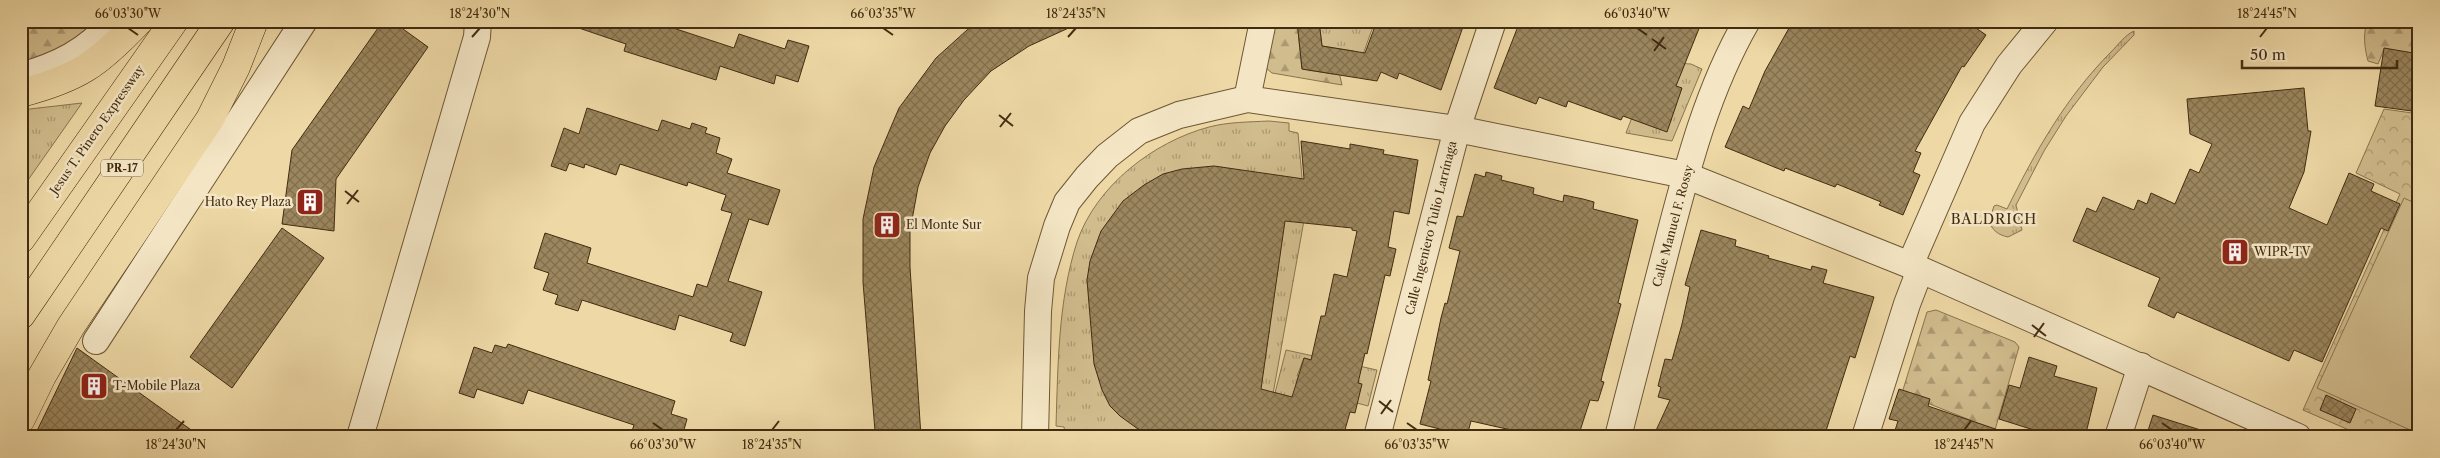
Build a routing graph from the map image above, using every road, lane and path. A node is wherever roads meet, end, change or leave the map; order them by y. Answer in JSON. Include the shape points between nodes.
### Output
{"nodes":[{"id":1,"x":113,"y":21,"type":"edge"},
{"id":2,"x":139,"y":21,"type":"edge"},
{"id":3,"x":174,"y":21,"type":"edge"},
{"id":4,"x":221,"y":21,"type":"edge"},
{"id":5,"x":254,"y":21,"type":"edge"},
{"id":6,"x":304,"y":21,"type":"edge"},
{"id":7,"x":478,"y":21,"type":"edge"},
{"id":8,"x":1263,"y":21,"type":"edge"},
{"id":9,"x":1493,"y":21,"type":"edge"},
{"id":10,"x":1747,"y":21,"type":"edge"},
{"id":11,"x":2045,"y":21,"type":"edge"},
{"id":12,"x":21,"y":76,"type":"edge"},
{"id":13,"x":21,"y":93,"type":"edge"},
{"id":14,"x":1247,"y":99,"type":"junction"},
{"id":15,"x":1457,"y":129,"type":"junction"},
{"id":16,"x":1685,"y":175,"type":"junction"},
{"id":17,"x":21,"y":239,"type":"edge"},
{"id":18,"x":1915,"y":268,"type":"junction"},
{"id":19,"x":21,"y":315,"type":"edge"},
{"id":20,"x":96,"y":341,"type":"dead end"},
{"id":21,"x":2141,"y":366,"type":"junction"},
{"id":22,"x":21,"y":420,"type":"edge"},
{"id":23,"x":360,"y":437,"type":"edge"},
{"id":24,"x":1035,"y":437,"type":"edge"},
{"id":25,"x":1377,"y":437,"type":"edge"},
{"id":26,"x":1618,"y":437,"type":"edge"},
{"id":27,"x":1866,"y":437,"type":"edge"},
{"id":28,"x":2118,"y":437,"type":"edge"},
{"id":29,"x":2298,"y":437,"type":"edge"}],
"edges":[{"from":1,"to":12,"type":"street","via":[[78,54],[54,66]]},
{"from":2,"to":13,"type":"highway","via":[[111,51],[80,73],[56,84]]},
{"from":3,"to":17,"type":"highway","name":"Jesus T. Pinero Expressway"},
{"from":4,"to":19,"type":"highway","number":"PR-17"},
{"from":5,"to":22,"type":"highway","via":[[236,67],[210,118],[71,326]]},
{"from":6,"to":20,"type":"street"},
{"from":7,"to":23,"type":"street"},
{"from":8,"to":14,"type":"street"},
{"from":9,"to":15,"type":"street","name":"Calle Ingeniero Tulio Larrínaga"},
{"from":10,"to":16,"type":"street","name":"Calle Manuel F. Rossy","via":[[1706,111]]},
{"from":11,"to":18,"type":"street","via":[[2009,65],[1972,123]]},
{"from":14,"to":15,"type":"street"},
{"from":14,"to":24,"type":"street","via":[[1179,115],[1139,131],[1107,156],[1068,202],[1041,278]]},
{"from":15,"to":16,"type":"street"},
{"from":15,"to":25,"type":"street","name":"Calle Ingeniero Tulio Larrínaga"},
{"from":16,"to":18,"type":"street"},
{"from":16,"to":26,"type":"street","name":"Calle Manuel F. Rossy"},
{"from":18,"to":21,"type":"street"},
{"from":18,"to":27,"type":"street"},
{"from":21,"to":28,"type":"street"},
{"from":21,"to":29,"type":"street"}]}
